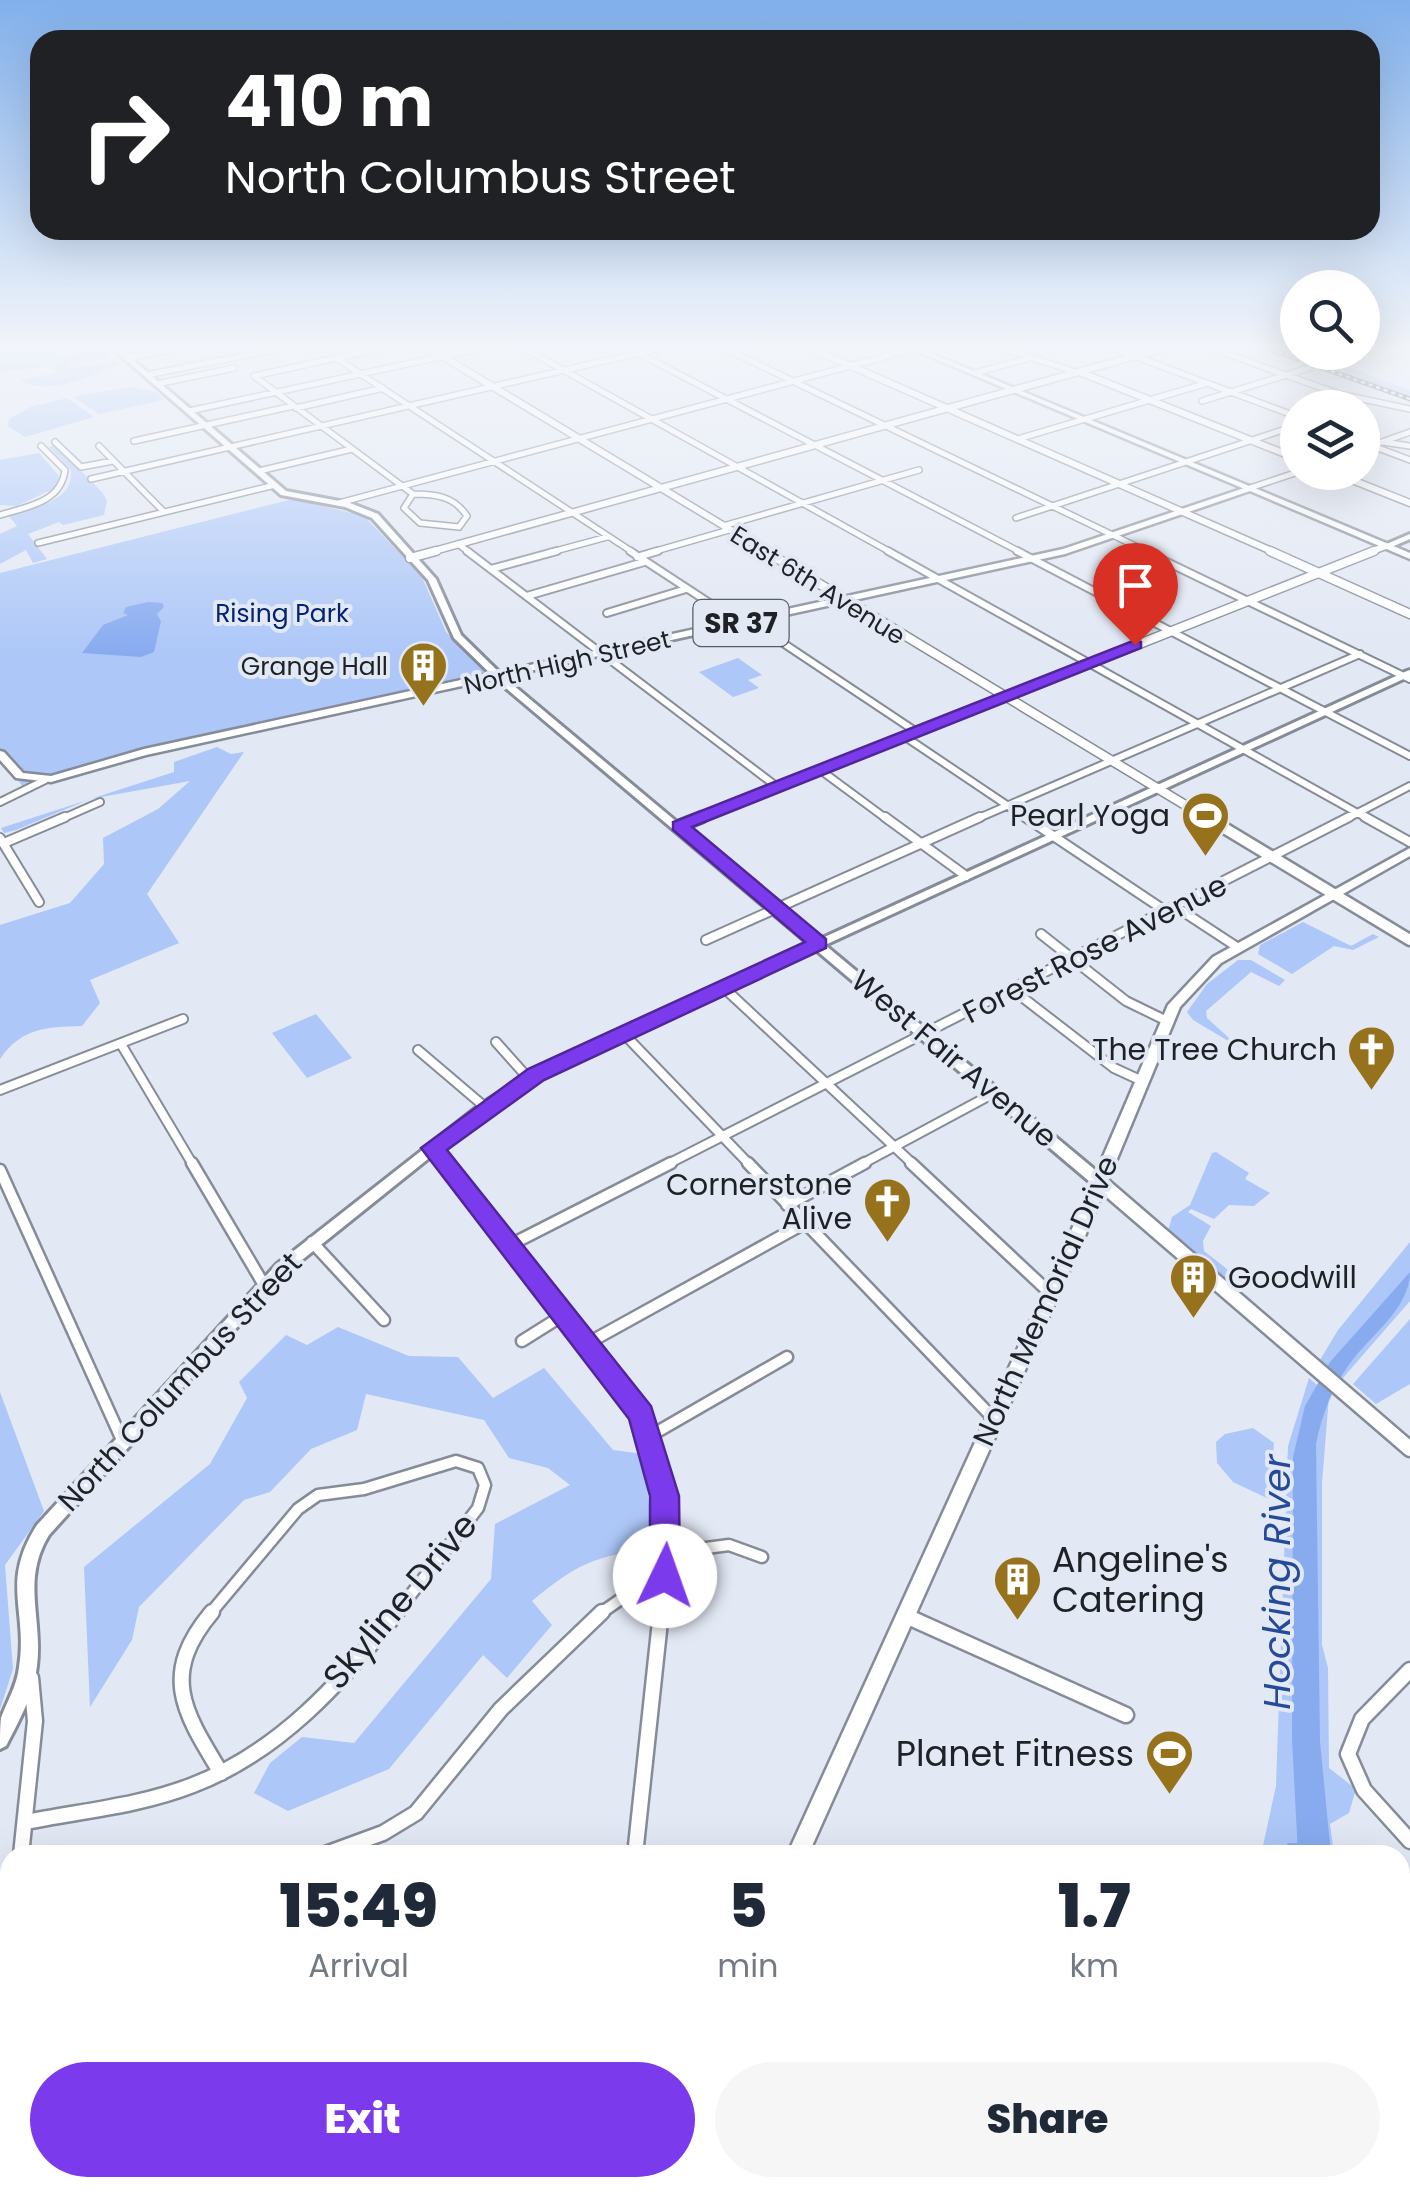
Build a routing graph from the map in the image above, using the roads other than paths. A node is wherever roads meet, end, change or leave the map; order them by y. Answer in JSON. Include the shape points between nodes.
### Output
{"nodes":[{"id":1,"x":352,"y":449,"type":"edge"},
{"id":2,"x":45,"y":450,"type":"edge"},
{"id":3,"x":64,"y":450,"type":"edge"},
{"id":4,"x":103,"y":450,"type":"edge"},
{"id":5,"x":219,"y":450,"type":"edge"},
{"id":6,"x":233,"y":450,"type":"edge"},
{"id":7,"x":350,"y":450,"type":"edge"},
{"id":8,"x":473,"y":450,"type":"edge"},
{"id":9,"x":546,"y":450,"type":"edge"},
{"id":10,"x":594,"y":450,"type":"edge"},
{"id":11,"x":707,"y":450,"type":"edge"},
{"id":12,"x":803,"y":450,"type":"edge"},
{"id":13,"x":823,"y":450,"type":"edge"},
{"id":14,"x":935,"y":450,"type":"edge"},
{"id":15,"x":1047,"y":450,"type":"edge"},
{"id":16,"x":1158,"y":450,"type":"edge"},
{"id":17,"x":1223,"y":450,"type":"edge"},
{"id":18,"x":1382,"y":450,"type":"edge"},
{"id":19,"x":113,"y":460,"type":"junction"},
{"id":20,"x":1410,"y":460,"type":"edge"},
{"id":21,"x":1187,"y":462,"type":"junction"},
{"id":22,"x":493,"y":463,"type":"junction"},
{"id":23,"x":738,"y":467,"type":"junction"},
{"id":24,"x":920,"y":470,"type":"dead end"},
{"id":25,"x":259,"y":471,"type":"junction"},
{"id":26,"x":124,"y":472,"type":"junction"},
{"id":27,"x":1280,"y":478,"type":"edge"},
{"id":28,"x":92,"y":479,"type":"dead end"},
{"id":29,"x":883,"y":480,"type":"junction"},
{"id":30,"x":1121,"y":483,"type":"junction"},
{"id":31,"x":276,"y":486,"type":"junction"},
{"id":32,"x":402,"y":486,"type":"junction"},
{"id":33,"x":1250,"y":488,"type":"junction"},
{"id":34,"x":660,"y":489,"type":"junction"},
{"id":35,"x":1377,"y":490,"type":"edge"},
{"id":36,"x":413,"y":494,"type":"junction"},
{"id":37,"x":338,"y":503,"type":"junction"},
{"id":38,"x":1410,"y":503,"type":"edge"},
{"id":39,"x":803,"y":504,"type":"junction"},
{"id":40,"x":1052,"y":506,"type":"junction"},
{"id":41,"x":164,"y":512,"type":"junction"},
{"id":42,"x":1183,"y":512,"type":"junction"},
{"id":43,"x":570,"y":514,"type":"junction"},
{"id":44,"x":0,"y":515,"type":"edge"},
{"id":45,"x":1016,"y":518,"type":"dead end"},
{"id":46,"x":459,"y":528,"type":"junction"},
{"id":47,"x":726,"y":528,"type":"junction"},
{"id":48,"x":1113,"y":535,"type":"junction"},
{"id":49,"x":1410,"y":536,"type":"edge"},
{"id":50,"x":606,"y":537,"type":"junction"},
{"id":51,"x":475,"y":540,"type":"junction"},
{"id":52,"x":38,"y":543,"type":"dead end"},
{"id":53,"x":458,"y":544,"type":"junction"},
{"id":54,"x":1386,"y":546,"type":"junction"},
{"id":55,"x":1410,"y":556,"type":"edge"},
{"id":56,"x":410,"y":558,"type":"junction"},
{"id":57,"x":1034,"y":558,"type":"junction"},
{"id":58,"x":640,"y":560,"type":"junction"},
{"id":59,"x":491,"y":569,"type":"junction"},
{"id":60,"x":1319,"y":573,"type":"junction"},
{"id":61,"x":938,"y":579,"type":"junction"},
{"id":62,"x":686,"y":589,"type":"junction"},
{"id":63,"x":527,"y":596,"type":"junction"},
{"id":64,"x":844,"y":600,"type":"junction"},
{"id":65,"x":1248,"y":601,"type":"junction"},
{"id":66,"x":607,"y":612,"type":"dead end"},
{"id":67,"x":1410,"y":614,"type":"edge"},
{"id":68,"x":745,"y":622,"type":"junction"},
{"id":69,"x":1171,"y":631,"type":"junction"},
{"id":70,"x":603,"y":654,"type":"junction"},
{"id":71,"x":1360,"y":654,"type":"junction"},
{"id":72,"x":1088,"y":663,"type":"junction"},
{"id":73,"x":1408,"y":676,"type":"edge"},
{"id":74,"x":499,"y":677,"type":"junction"},
{"id":75,"x":1279,"y":689,"type":"junction"},
{"id":76,"x":1004,"y":696,"type":"junction"},
{"id":77,"x":1324,"y":712,"type":"junction"},
{"id":78,"x":1200,"y":725,"type":"junction"},
{"id":79,"x":916,"y":731,"type":"junction"},
{"id":80,"x":904,"y":736,"type":"junction"},
{"id":81,"x":1243,"y":749,"type":"junction"},
{"id":82,"x":0,"y":754,"type":"edge"},
{"id":83,"x":1410,"y":756,"type":"edge"},
{"id":84,"x":1114,"y":762,"type":"junction"},
{"id":85,"x":819,"y":769,"type":"junction"},
{"id":86,"x":46,"y":780,"type":"junction"},
{"id":87,"x":776,"y":786,"type":"junction"},
{"id":88,"x":1410,"y":786,"type":"edge"},
{"id":89,"x":1157,"y":788,"type":"junction"},
{"id":90,"x":0,"y":802,"type":"edge"},
{"id":91,"x":100,"y":802,"type":"dead end"},
{"id":92,"x":1008,"y":806,"type":"junction"},
{"id":93,"x":1358,"y":814,"type":"junction"},
{"id":94,"x":679,"y":826,"type":"junction"},
{"id":95,"x":1053,"y":836,"type":"junction"},
{"id":96,"x":2,"y":840,"type":"edge"},
{"id":97,"x":1410,"y":842,"type":"edge"},
{"id":98,"x":921,"y":843,"type":"junction"},
{"id":99,"x":1410,"y":851,"type":"edge"},
{"id":100,"x":1272,"y":858,"type":"junction"},
{"id":101,"x":966,"y":876,"type":"junction"},
{"id":102,"x":1332,"y":894,"type":"junction"},
{"id":103,"x":39,"y":902,"type":"dead end"},
{"id":104,"x":775,"y":906,"type":"junction"},
{"id":105,"x":1172,"y":909,"type":"junction"},
{"id":106,"x":1041,"y":934,"type":"dead end"},
{"id":107,"x":706,"y":940,"type":"dead end"},
{"id":108,"x":1410,"y":940,"type":"edge"},
{"id":109,"x":819,"y":944,"type":"junction"},
{"id":110,"x":1237,"y":947,"type":"junction"},
{"id":111,"x":1072,"y":960,"type":"junction"},
{"id":112,"x":723,"y":988,"type":"junction"},
{"id":113,"x":1014,"y":990,"type":"junction"},
{"id":114,"x":183,"y":1019,"type":"dead end"},
{"id":115,"x":1165,"y":1020,"type":"junction"},
{"id":116,"x":623,"y":1033,"type":"junction"},
{"id":117,"x":926,"y":1035,"type":"junction"},
{"id":118,"x":496,"y":1042,"type":"dead end"},
{"id":119,"x":121,"y":1044,"type":"junction"},
{"id":120,"x":418,"y":1050,"type":"dead end"},
{"id":121,"x":529,"y":1078,"type":"junction"},
{"id":122,"x":1140,"y":1080,"type":"junction"},
{"id":123,"x":827,"y":1085,"type":"junction"},
{"id":124,"x":0,"y":1090,"type":"edge"},
{"id":125,"x":994,"y":1093,"type":"junction"},
{"id":126,"x":485,"y":1107,"type":"junction"},
{"id":127,"x":722,"y":1137,"type":"junction"},
{"id":128,"x":433,"y":1148,"type":"junction"},
{"id":129,"x":894,"y":1148,"type":"junction"},
{"id":130,"x":0,"y":1170,"type":"edge"},
{"id":131,"x":1101,"y":1183,"type":"junction"},
{"id":132,"x":787,"y":1204,"type":"junction"},
{"id":133,"x":805,"y":1223,"type":"junction"},
{"id":134,"x":312,"y":1242,"type":"junction"},
{"id":135,"x":510,"y":1245,"type":"junction"},
{"id":136,"x":264,"y":1285,"type":"junction"},
{"id":137,"x":1051,"y":1294,"type":"junction"},
{"id":138,"x":566,"y":1314,"type":"junction"},
{"id":139,"x":384,"y":1320,"type":"dead end"},
{"id":140,"x":522,"y":1341,"type":"dead end"},
{"id":141,"x":588,"y":1342,"type":"junction"},
{"id":142,"x":786,"y":1357,"type":"dead end"},
{"id":143,"x":994,"y":1419,"type":"junction"},
{"id":144,"x":650,"y":1436,"type":"junction"},
{"id":145,"x":122,"y":1440,"type":"junction"},
{"id":146,"x":1410,"y":1450,"type":"edge"},
{"id":147,"x":668,"y":1553,"type":"junction"},
{"id":148,"x":762,"y":1557,"type":"dead end"},
{"id":149,"x":662,"y":1600,"type":"junction"},
{"id":150,"x":903,"y":1615,"type":"junction"},
{"id":151,"x":29,"y":1660,"type":"junction"},
{"id":152,"x":1410,"y":1670,"type":"edge"},
{"id":153,"x":1126,"y":1715,"type":"dead end"},
{"id":154,"x":0,"y":1740,"type":"edge"},
{"id":155,"x":221,"y":1773,"type":"junction"},
{"id":156,"x":26,"y":1822,"type":"junction"},
{"id":157,"x":1410,"y":1841,"type":"edge"},
{"id":158,"x":23,"y":1845,"type":"edge"},
{"id":159,"x":351,"y":1845,"type":"edge"},
{"id":160,"x":636,"y":1845,"type":"edge"},
{"id":161,"x":801,"y":1845,"type":"edge"}],
"edges":[{"from":1,"to":32,"type":"street"},
{"from":2,"to":44,"type":"street","via":[[65,470],[62,486]]},
{"from":3,"to":19,"type":"street","via":[[81,467]]},
{"from":4,"to":19,"type":"street"},
{"from":5,"to":26,"type":"street"},
{"from":6,"to":25,"type":"main road"},
{"from":7,"to":25,"type":"street"},
{"from":8,"to":22,"type":"street"},
{"from":9,"to":22,"type":"street"},
{"from":10,"to":34,"type":"street","name":"East 6th Avenue"},
{"from":11,"to":23,"type":"street"},
{"from":12,"to":23,"type":"street"},
{"from":13,"to":29,"type":"street"},
{"from":14,"to":40,"type":"street"},
{"from":15,"to":30,"type":"street"},
{"from":16,"to":21,"type":"main road"},
{"from":17,"to":21,"type":"street"},
{"from":18,"to":20,"type":"street"},
{"from":19,"to":26,"type":"street"},
{"from":21,"to":30,"type":"street"},
{"from":21,"to":33,"type":"main road"},
{"from":22,"to":32,"type":"street"},
{"from":22,"to":43,"type":"street"},
{"from":23,"to":34,"type":"street"},
{"from":23,"to":39,"type":"street"},
{"from":24,"to":29,"type":"street"},
{"from":25,"to":31,"type":"main road"},
{"from":26,"to":28,"type":"street"},
{"from":26,"to":41,"type":"street"},
{"from":27,"to":33,"type":"street"},
{"from":29,"to":39,"type":"street"},
{"from":29,"to":57,"type":"street"},
{"from":30,"to":40,"type":"street"},
{"from":30,"to":42,"type":"street"},
{"from":31,"to":37,"type":"main road","name":"West Fair Avenue","via":[[286,494]]},
{"from":31,"to":41,"type":"street"},
{"from":32,"to":36,"type":"street"},
{"from":32,"to":37,"type":"street"},
{"from":33,"to":42,"type":"main road","name":"North High Street","number":"SR 37"},
{"from":33,"to":54,"type":"main road"},
{"from":34,"to":43,"type":"street"},
{"from":34,"to":47,"type":"street","name":"East 6th Avenue"},
{"from":35,"to":38,"type":"street"},
{"from":36,"to":46,"type":"street","via":[[444,497],[462,507],[467,516]]},
{"from":36,"to":46,"type":"street","via":[[404,508],[416,521]]},
{"from":37,"to":56,"type":"main road","name":"West Fair Avenue","via":[[375,516]]},
{"from":39,"to":47,"type":"street"},
{"from":39,"to":61,"type":"street"},
{"from":40,"to":45,"type":"street"},
{"from":40,"to":48,"type":"street"},
{"from":41,"to":52,"type":"street"},
{"from":42,"to":48,"type":"main road","name":"North High Street","number":"SR 37"},
{"from":42,"to":60,"type":"street"},
{"from":43,"to":50,"type":"street"},
{"from":43,"to":51,"type":"street"},
{"from":46,"to":51,"type":"street"},
{"from":47,"to":58,"type":"street"},
{"from":47,"to":64,"type":"street","name":"East 6th Avenue"},
{"from":48,"to":57,"type":"main road","name":"North High Street","number":"SR 37"},
{"from":48,"to":65,"type":"street"},
{"from":49,"to":54,"type":"main road"},
{"from":50,"to":58,"type":"street"},
{"from":50,"to":59,"type":"street"},
{"from":51,"to":53,"type":"street"},
{"from":53,"to":56,"type":"street"},
{"from":53,"to":59,"type":"street"},
{"from":54,"to":55,"type":"main road"},
{"from":54,"to":60,"type":"street"},
{"from":56,"to":74,"type":"main road","name":"West Fair Avenue","via":[[434,583],[453,631]]},
{"from":57,"to":61,"type":"main road","name":"North High Street","number":"SR 37"},
{"from":57,"to":69,"type":"street"},
{"from":58,"to":62,"type":"street"},
{"from":58,"to":63,"type":"street"},
{"from":59,"to":63,"type":"street"},
{"from":60,"to":65,"type":"street"},
{"from":60,"to":67,"type":"street"},
{"from":61,"to":64,"type":"main road","name":"North High Street","number":"SR 37"},
{"from":61,"to":72,"type":"street"},
{"from":62,"to":66,"type":"street"},
{"from":62,"to":68,"type":"street"},
{"from":63,"to":70,"type":"street"},
{"from":64,"to":68,"type":"main road","name":"North High Street","number":"SR 37"},
{"from":64,"to":76,"type":"street","name":"East 6th Avenue"},
{"from":65,"to":69,"type":"street"},
{"from":65,"to":71,"type":"street"},
{"from":68,"to":70,"type":"main road","name":"North High Street","number":"SR 37"},
{"from":68,"to":79,"type":"street"},
{"from":69,"to":72,"type":"street"},
{"from":69,"to":75,"type":"street"},
{"from":70,"to":74,"type":"main road","name":"North High Street","number":"SR 37"},
{"from":70,"to":87,"type":"street"},
{"from":71,"to":73,"type":"street"},
{"from":71,"to":75,"type":"street"},
{"from":72,"to":76,"type":"street"},
{"from":72,"to":78,"type":"street"},
{"from":73,"to":77,"type":"main road","name":"North Columbus Street"},
{"from":74,"to":86,"type":"main road","name":"North High Street","number":"SR 37","via":[[134,754]]},
{"from":74,"to":94,"type":"main road","name":"West Fair Avenue"},
{"from":75,"to":77,"type":"street"},
{"from":75,"to":78,"type":"street"},
{"from":76,"to":79,"type":"street"},
{"from":76,"to":84,"type":"street","name":"East 6th Avenue"},
{"from":77,"to":81,"type":"main road","name":"North Columbus Street"},
{"from":77,"to":83,"type":"street"},
{"from":78,"to":81,"type":"street"},
{"from":78,"to":84,"type":"street"},
{"from":79,"to":80,"type":"street"},
{"from":80,"to":85,"type":"street"},
{"from":80,"to":92,"type":"street"},
{"from":81,"to":89,"type":"main road","name":"North Columbus Street"},
{"from":81,"to":93,"type":"street"},
{"from":82,"to":86,"type":"main road","via":[[20,776]]},
{"from":84,"to":89,"type":"street","name":"East 6th Avenue"},
{"from":84,"to":92,"type":"street"},
{"from":85,"to":87,"type":"street"},
{"from":85,"to":98,"type":"street"},
{"from":86,"to":90,"type":"street","name":"North High Street"},
{"from":87,"to":94,"type":"street"},
{"from":88,"to":93,"type":"street","name":"Forest Rose Avenue"},
{"from":89,"to":95,"type":"main road","name":"North Columbus Street"},
{"from":89,"to":100,"type":"street","name":"East 6th Avenue"},
{"from":91,"to":96,"type":"street"},
{"from":92,"to":95,"type":"street"},
{"from":92,"to":98,"type":"street"},
{"from":93,"to":97,"type":"street"},
{"from":93,"to":100,"type":"street","name":"Forest Rose Avenue"},
{"from":94,"to":104,"type":"main road","name":"West Fair Avenue"},
{"from":95,"to":101,"type":"main road","name":"North Columbus Street"},
{"from":95,"to":105,"type":"street"},
{"from":96,"to":103,"type":"street"},
{"from":98,"to":101,"type":"street"},
{"from":98,"to":104,"type":"street"},
{"from":99,"to":102,"type":"main road","name":"North Memorial Drive"},
{"from":100,"to":102,"type":"street","name":"East 6th Avenue"},
{"from":100,"to":105,"type":"street","name":"Forest Rose Avenue"},
{"from":101,"to":109,"type":"main road","name":"North Columbus Street"},
{"from":102,"to":108,"type":"street","name":"East 6th Avenue"},
{"from":102,"to":110,"type":"main road","name":"North Memorial Drive"},
{"from":104,"to":107,"type":"street"},
{"from":104,"to":109,"type":"main road","name":"West Fair Avenue"},
{"from":105,"to":110,"type":"street"},
{"from":105,"to":111,"type":"street","name":"Forest Rose Avenue"},
{"from":106,"to":111,"type":"street"},
{"from":109,"to":112,"type":"main road","name":"North Columbus Street"},
{"from":109,"to":117,"type":"main road","name":"West Fair Avenue"},
{"from":110,"to":115,"type":"main road","name":"North Memorial Drive","via":[[1194,981]]},
{"from":111,"to":113,"type":"street","name":"Forest Rose Avenue"},
{"from":111,"to":115,"type":"street","via":[[1126,1001]]},
{"from":112,"to":116,"type":"main road","name":"North Columbus Street"},
{"from":112,"to":123,"type":"street"},
{"from":113,"to":117,"type":"street","name":"Forest Rose Avenue"},
{"from":113,"to":122,"type":"street","via":[[1120,1072]]},
{"from":114,"to":119,"type":"street"},
{"from":115,"to":122,"type":"main road","name":"North Memorial Drive"},
{"from":116,"to":121,"type":"main road","name":"North Columbus Street"},
{"from":116,"to":127,"type":"street"},
{"from":117,"to":123,"type":"street","name":"Forest Rose Avenue"},
{"from":117,"to":125,"type":"main road","name":"West Fair Avenue"},
{"from":118,"to":121,"type":"street"},
{"from":119,"to":124,"type":"street"},
{"from":119,"to":136,"type":"street"},
{"from":120,"to":126,"type":"street"},
{"from":121,"to":126,"type":"main road","name":"North Columbus Street"},
{"from":122,"to":131,"type":"main road","name":"North Memorial Drive"},
{"from":123,"to":127,"type":"street","name":"Forest Rose Avenue"},
{"from":123,"to":129,"type":"street"},
{"from":125,"to":129,"type":"street"},
{"from":125,"to":131,"type":"main road","name":"West Fair Avenue"},
{"from":126,"to":128,"type":"main road","name":"North Columbus Street"},
{"from":127,"to":132,"type":"street"},
{"from":127,"to":135,"type":"street","name":"Forest Rose Avenue"},
{"from":128,"to":134,"type":"main road","name":"North Columbus Street"},
{"from":128,"to":135,"type":"street"},
{"from":129,"to":132,"type":"street"},
{"from":129,"to":137,"type":"street"},
{"from":130,"to":145,"type":"street"},
{"from":131,"to":137,"type":"main road","name":"North Memorial Drive"},
{"from":131,"to":146,"type":"street","name":"West Fair Avenue"},
{"from":132,"to":133,"type":"street"},
{"from":133,"to":141,"type":"street"},
{"from":133,"to":143,"type":"street"},
{"from":134,"to":136,"type":"main road","name":"North Columbus Street"},
{"from":134,"to":139,"type":"street"},
{"from":135,"to":138,"type":"street"},
{"from":136,"to":145,"type":"main road","name":"North Columbus Street"},
{"from":137,"to":143,"type":"main road","name":"North Memorial Drive"},
{"from":138,"to":140,"type":"street"},
{"from":138,"to":141,"type":"street"},
{"from":141,"to":144,"type":"street","via":[[632,1398]]},
{"from":142,"to":144,"type":"street"},
{"from":143,"to":150,"type":"main road","name":"North Memorial Drive"},
{"from":144,"to":147,"type":"street","via":[[665,1496]]},
{"from":145,"to":151,"type":"main road","name":"North Columbus Street","via":[[32,1544],[24,1574]]},
{"from":147,"to":148,"type":"street","via":[[728,1545]]},
{"from":147,"to":149,"type":"street"},
{"from":149,"to":159,"type":"street","via":[[634,1596],[587,1622],[501,1709],[416,1813]]},
{"from":149,"to":160,"type":"street"},
{"from":150,"to":153,"type":"street"},
{"from":150,"to":161,"type":"main road","name":"North Memorial Drive"},
{"from":151,"to":154,"type":"main road"},
{"from":151,"to":156,"type":"street","name":"North Columbus Street","via":[[35,1721]]},
{"from":152,"to":157,"type":"street","via":[[1354,1724],[1347,1748],[1357,1781]]},
{"from":155,"to":155,"type":"street","name":"Skyline Drive","via":[[186,1714],[178,1670],[200,1626],[265,1548],[318,1495],[364,1489],[456,1461],[478,1468],[486,1485],[477,1510],[369,1648],[290,1724]]},
{"from":155,"to":156,"type":"street","name":"Skyline Drive","via":[[172,1791]]},
{"from":156,"to":158,"type":"street","name":"North Columbus Street"}]}
